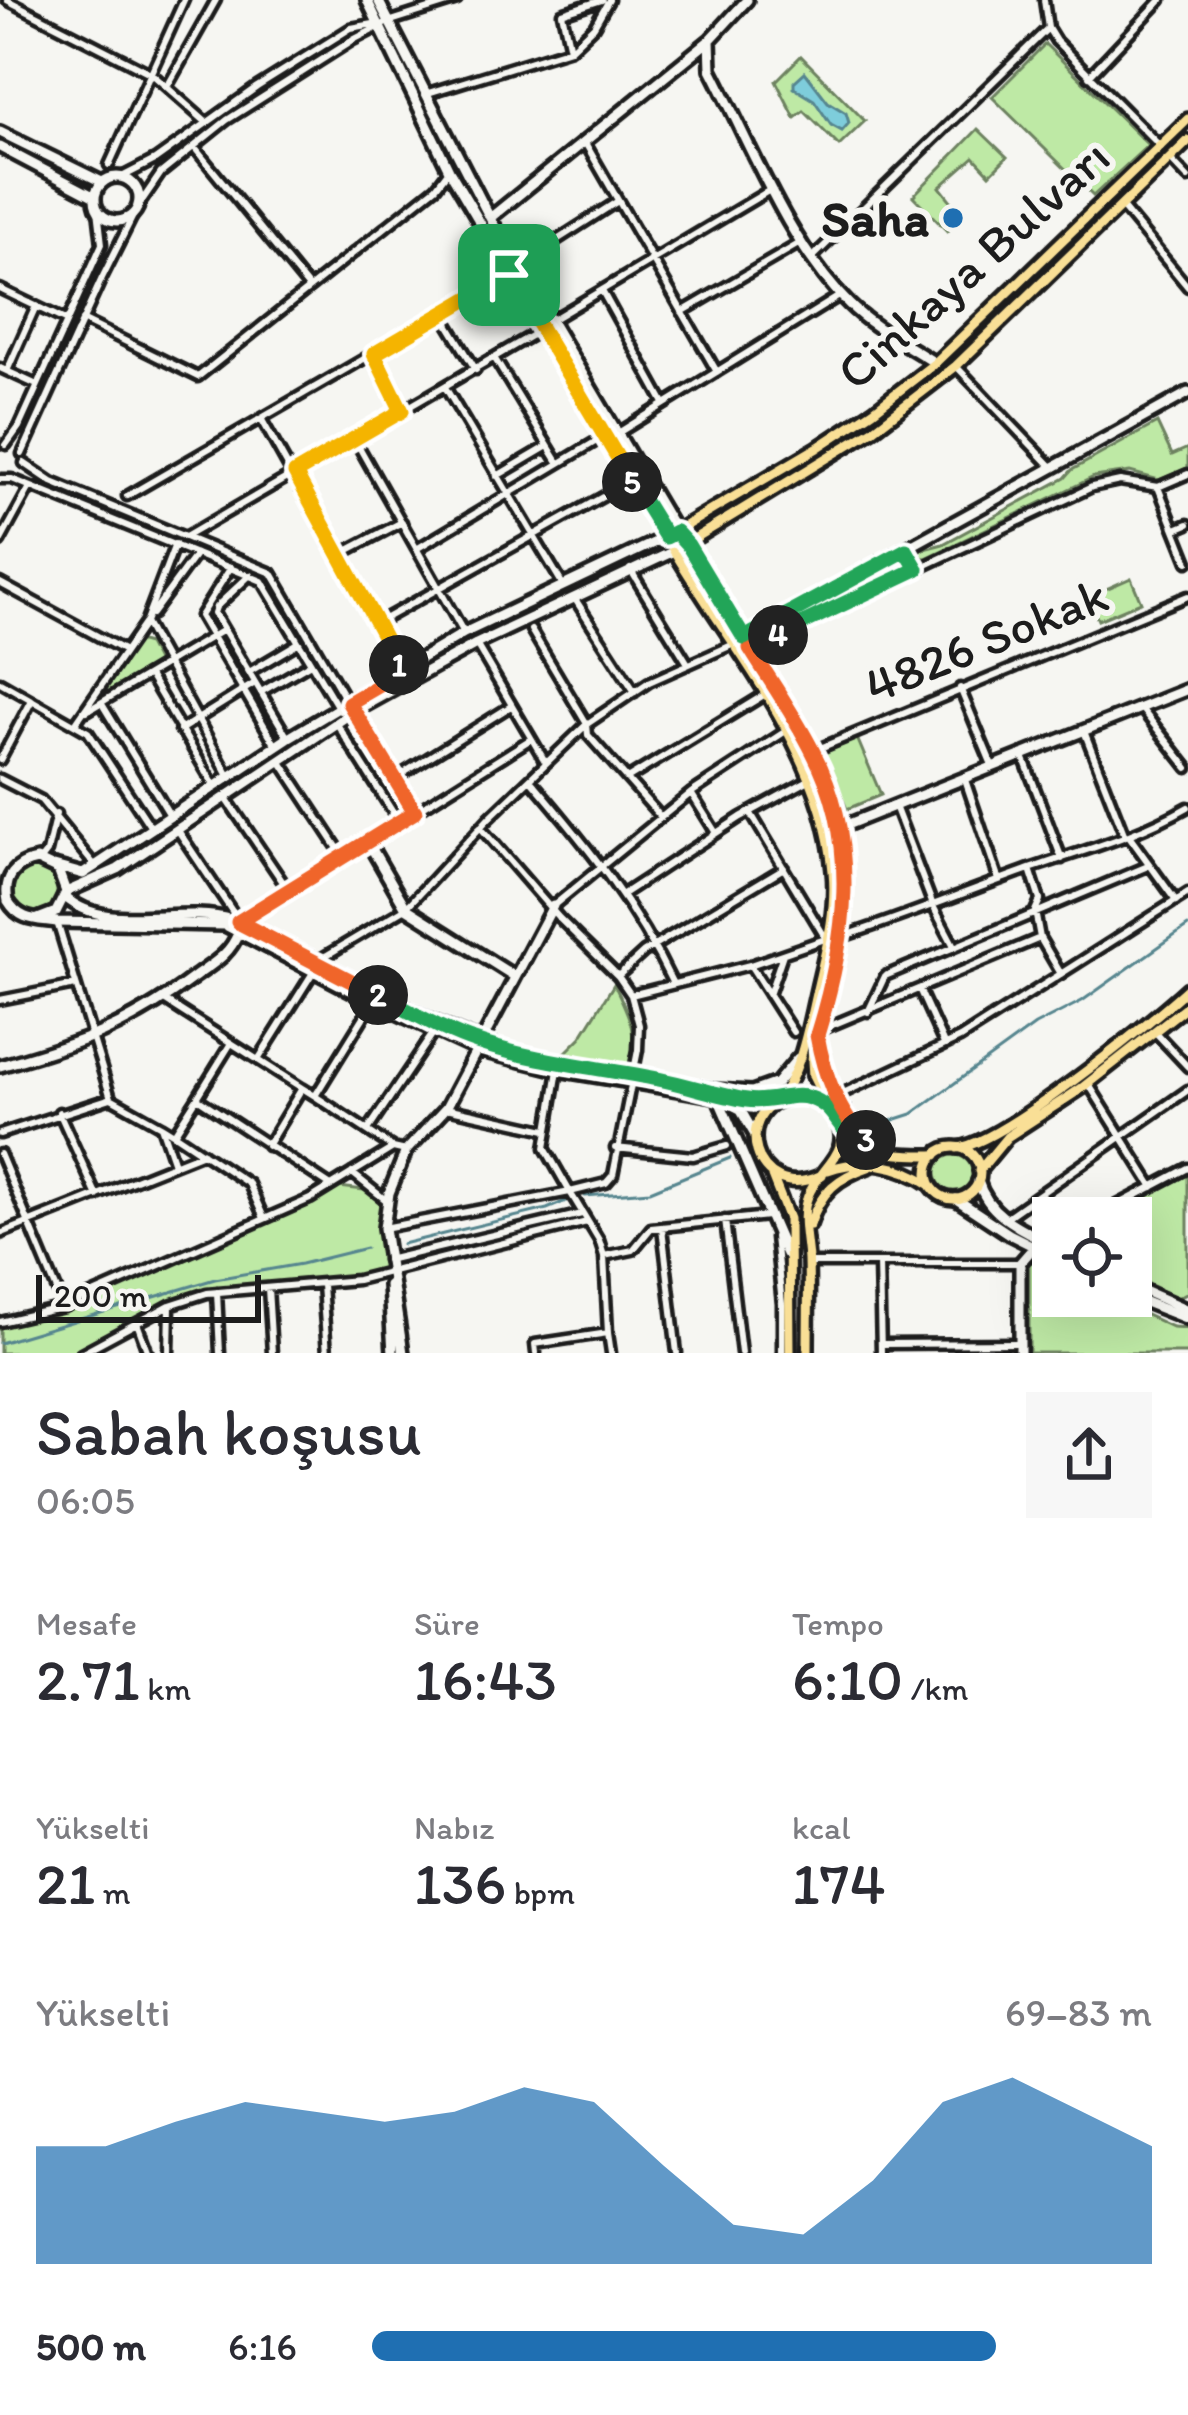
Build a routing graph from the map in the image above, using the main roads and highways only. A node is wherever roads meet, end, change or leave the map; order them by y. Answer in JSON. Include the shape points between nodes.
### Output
{"nodes":[{"id":1,"x":367,"y":0,"type":"edge"},
{"id":2,"x":378,"y":0,"type":"edge"},
{"id":3,"x":747,"y":0,"type":"edge"},
{"id":4,"x":382,"y":23,"type":"junction"},
{"id":5,"x":710,"y":40,"type":"junction"},
{"id":6,"x":1188,"y":118,"type":"edge"},
{"id":7,"x":0,"y":132,"type":"edge"},
{"id":8,"x":1188,"y":141,"type":"edge"},
{"id":9,"x":0,"y":147,"type":"edge"},
{"id":10,"x":102,"y":182,"type":"junction"},
{"id":11,"x":95,"y":197,"type":"junction"},
{"id":12,"x":490,"y":218,"type":"junction"},
{"id":13,"x":546,"y":326,"type":"junction"},
{"id":14,"x":935,"y":363,"type":"junction"},
{"id":15,"x":1188,"y":393,"type":"edge"},
{"id":16,"x":714,"y":529,"type":"junction"},
{"id":17,"x":671,"y":534,"type":"junction"},
{"id":18,"x":688,"y":545,"type":"junction"},
{"id":19,"x":674,"y":551,"type":"junction"},
{"id":20,"x":703,"y":571,"type":"junction"},
{"id":21,"x":747,"y":643,"type":"junction"},
{"id":22,"x":1188,"y":688,"type":"edge"},
{"id":23,"x":344,"y":713,"type":"junction"},
{"id":24,"x":839,"y":828,"type":"junction"},
{"id":25,"x":368,"y":842,"type":"junction"},
{"id":26,"x":54,"y":866,"type":"junction"},
{"id":27,"x":16,"y":868,"type":"junction"},
{"id":28,"x":0,"y":878,"type":"edge"},
{"id":29,"x":3,"y":893,"type":"edge"},
{"id":30,"x":66,"y":894,"type":"junction"},
{"id":31,"x":553,"y":906,"type":"road end"},
{"id":32,"x":2,"y":915,"type":"edge"},
{"id":33,"x":23,"y":917,"type":"junction"},
{"id":34,"x":38,"y":920,"type":"junction"},
{"id":35,"x":238,"y":928,"type":"junction"},
{"id":36,"x":314,"y":967,"type":"junction"},
{"id":37,"x":514,"y":976,"type":"junction"},
{"id":38,"x":1188,"y":988,"type":"edge"},
{"id":39,"x":1188,"y":1005,"type":"edge"},
{"id":40,"x":818,"y":1033,"type":"junction"},
{"id":41,"x":478,"y":1046,"type":"junction"},
{"id":42,"x":801,"y":1054,"type":"junction"},
{"id":43,"x":0,"y":1066,"type":"edge"},
{"id":44,"x":631,"y":1077,"type":"junction"},
{"id":45,"x":714,"y":1093,"type":"junction"},
{"id":46,"x":777,"y":1101,"type":"junction"},
{"id":47,"x":829,"y":1109,"type":"junction"},
{"id":48,"x":840,"y":1128,"type":"junction"},
{"id":49,"x":754,"y":1135,"type":"junction"},
{"id":50,"x":957,"y":1148,"type":"junction"},
{"id":51,"x":880,"y":1152,"type":"junction"},
{"id":52,"x":936,"y":1155,"type":"junction"},
{"id":53,"x":874,"y":1165,"type":"junction"},
{"id":54,"x":769,"y":1172,"type":"junction"},
{"id":55,"x":825,"y":1172,"type":"junction"},
{"id":56,"x":979,"y":1176,"type":"junction"},
{"id":57,"x":931,"y":1185,"type":"junction"},
{"id":58,"x":956,"y":1199,"type":"junction"},
{"id":59,"x":1032,"y":1233,"type":"edge"},
{"id":60,"x":806,"y":1236,"type":"junction"},
{"id":61,"x":1032,"y":1246,"type":"edge"},
{"id":62,"x":1032,"y":1249,"type":"edge"},
{"id":63,"x":388,"y":1270,"type":"junction"},
{"id":64,"x":791,"y":1280,"type":"junction"},
{"id":65,"x":1152,"y":1295,"type":"edge"},
{"id":66,"x":1152,"y":1302,"type":"edge"},
{"id":67,"x":1187,"y":1311,"type":"edge"},
{"id":68,"x":1020,"y":1348,"type":"edge"},
{"id":69,"x":393,"y":1353,"type":"edge"},
{"id":70,"x":403,"y":1353,"type":"edge"},
{"id":71,"x":786,"y":1353,"type":"edge"},
{"id":72,"x":808,"y":1353,"type":"edge"}],
"edges":[{"from":1,"to":4,"type":"main road"},
{"from":2,"to":4,"type":"main road"},
{"from":3,"to":5,"type":"main road"},
{"from":4,"to":12,"type":"main road"},
{"from":4,"to":13,"type":"main road","via":[[448,170]]},
{"from":5,"to":12,"type":"main road"},
{"from":5,"to":14,"type":"main road","via":[[711,69],[812,258],[864,317]]},
{"from":6,"to":14,"type":"main road","name":"Cinkaya Bulvarı"},
{"from":7,"to":10,"type":"main road"},
{"from":8,"to":16,"type":"main road","name":"Cinkaya Bulvarı","via":[[956,366],[873,430]]},
{"from":9,"to":11,"type":"main road"},
{"from":10,"to":11,"type":"main road"},
{"from":10,"to":11,"type":"main road","via":[[122,177],[135,185],[137,208],[117,220],[98,210]]},
{"from":12,"to":13,"type":"main road"},
{"from":13,"to":17,"type":"main road","via":[[618,433]]},
{"from":13,"to":17,"type":"main road","via":[[631,481]]},
{"from":14,"to":17,"type":"main road","name":"Cinkaya Bulvarı","via":[[874,411]]},
{"from":15,"to":21,"type":"main road"},
{"from":16,"to":18,"type":"main road","name":"Cinkaya Bulvarı"},
{"from":16,"to":20,"type":"main road","via":[[702,544]]},
{"from":17,"to":18,"type":"main road"},
{"from":17,"to":19,"type":"main road"},
{"from":17,"to":23,"type":"main road","name":"Cinkaya Bulvarı","via":[[464,634]]},
{"from":18,"to":19,"type":"main road","name":"Cinkaya Bulvarı"},
{"from":18,"to":20,"type":"main road"},
{"from":19,"to":23,"type":"main road","name":"Cinkaya Bulvarı"},
{"from":19,"to":42,"type":"main road","via":[[810,779],[833,871]]},
{"from":20,"to":21,"type":"main road"},
{"from":21,"to":24,"type":"main road","via":[[813,751]]},
{"from":22,"to":24,"type":"main road"},
{"from":23,"to":25,"type":"main road","via":[[415,812]]},
{"from":23,"to":26,"type":"main road","name":"Cinkaya Bulvarı","via":[[288,738],[96,867],[78,875]]},
{"from":23,"to":30,"type":"main road","name":"Cinkaya Bulvarı","via":[[118,868]]},
{"from":24,"to":40,"type":"main road","via":[[842,937]]},
{"from":25,"to":35,"type":"main road"},
{"from":25,"to":37,"type":"main road","via":[[406,908]]},
{"from":26,"to":27,"type":"main road"},
{"from":26,"to":30,"type":"main road"},
{"from":27,"to":28,"type":"main road"},
{"from":27,"to":29,"type":"main road"},
{"from":29,"to":33,"type":"main road"},
{"from":30,"to":34,"type":"main road","via":[[56,913]]},
{"from":30,"to":35,"type":"main road","via":[[88,913],[195,914]]},
{"from":31,"to":37,"type":"main road"},
{"from":32,"to":33,"type":"main road"},
{"from":33,"to":34,"type":"main road"},
{"from":34,"to":35,"type":"main road"},
{"from":35,"to":36,"type":"main road"},
{"from":35,"to":43,"type":"main road","via":[[232,949],[164,1000],[92,1039]]},
{"from":36,"to":41,"type":"main road"},
{"from":36,"to":41,"type":"main road","via":[[373,1003]]},
{"from":37,"to":41,"type":"main road"},
{"from":38,"to":50,"type":"main road","via":[[1015,1120]]},
{"from":39,"to":56,"type":"main road","via":[[1006,1137]]},
{"from":40,"to":47,"type":"main road","via":[[812,1070]]},
{"from":40,"to":51,"type":"main road","via":[[837,1096],[859,1135]]},
{"from":41,"to":44,"type":"main road"},
{"from":41,"to":44,"type":"main road","via":[[558,1070]]},
{"from":41,"to":63,"type":"main road","via":[[446,1108],[406,1151],[387,1202]]},
{"from":42,"to":45,"type":"main road","via":[[766,1088]]},
{"from":42,"to":46,"type":"main road"},
{"from":44,"to":45,"type":"main road"},
{"from":45,"to":46,"type":"main road"},
{"from":45,"to":49,"type":"main road","via":[[740,1109]]},
{"from":45,"to":64,"type":"main road","via":[[783,1242]]},
{"from":46,"to":47,"type":"main road","via":[[803,1096]]},
{"from":46,"to":49,"type":"main road"},
{"from":47,"to":48,"type":"main road"},
{"from":48,"to":51,"type":"main road"},
{"from":48,"to":55,"type":"main road","via":[[839,1150]]},
{"from":49,"to":54,"type":"main road"},
{"from":50,"to":52,"type":"main road"},
{"from":50,"to":56,"type":"main road","via":[[973,1156]]},
{"from":51,"to":52,"type":"main road"},
{"from":52,"to":57,"type":"main road"},
{"from":53,"to":55,"type":"main road","via":[[851,1162]]},
{"from":53,"to":57,"type":"main road"},
{"from":53,"to":60,"type":"main road","via":[[833,1183]]},
{"from":54,"to":55,"type":"main road","via":[[795,1182]]},
{"from":54,"to":64,"type":"main road","via":[[788,1213]]},
{"from":55,"to":60,"type":"main road","via":[[806,1199]]},
{"from":56,"to":58,"type":"main road"},
{"from":56,"to":59,"type":"main road","via":[[987,1203]]},
{"from":57,"to":58,"type":"main road"},
{"from":58,"to":61,"type":"main road"},
{"from":60,"to":72,"type":"main road"},
{"from":62,"to":68,"type":"main road","via":[[1020,1263]]},
{"from":63,"to":69,"type":"main road"},
{"from":63,"to":70,"type":"main road"},
{"from":64,"to":71,"type":"main road"},
{"from":65,"to":67,"type":"main road"},
{"from":66,"to":67,"type":"main road"}]}
